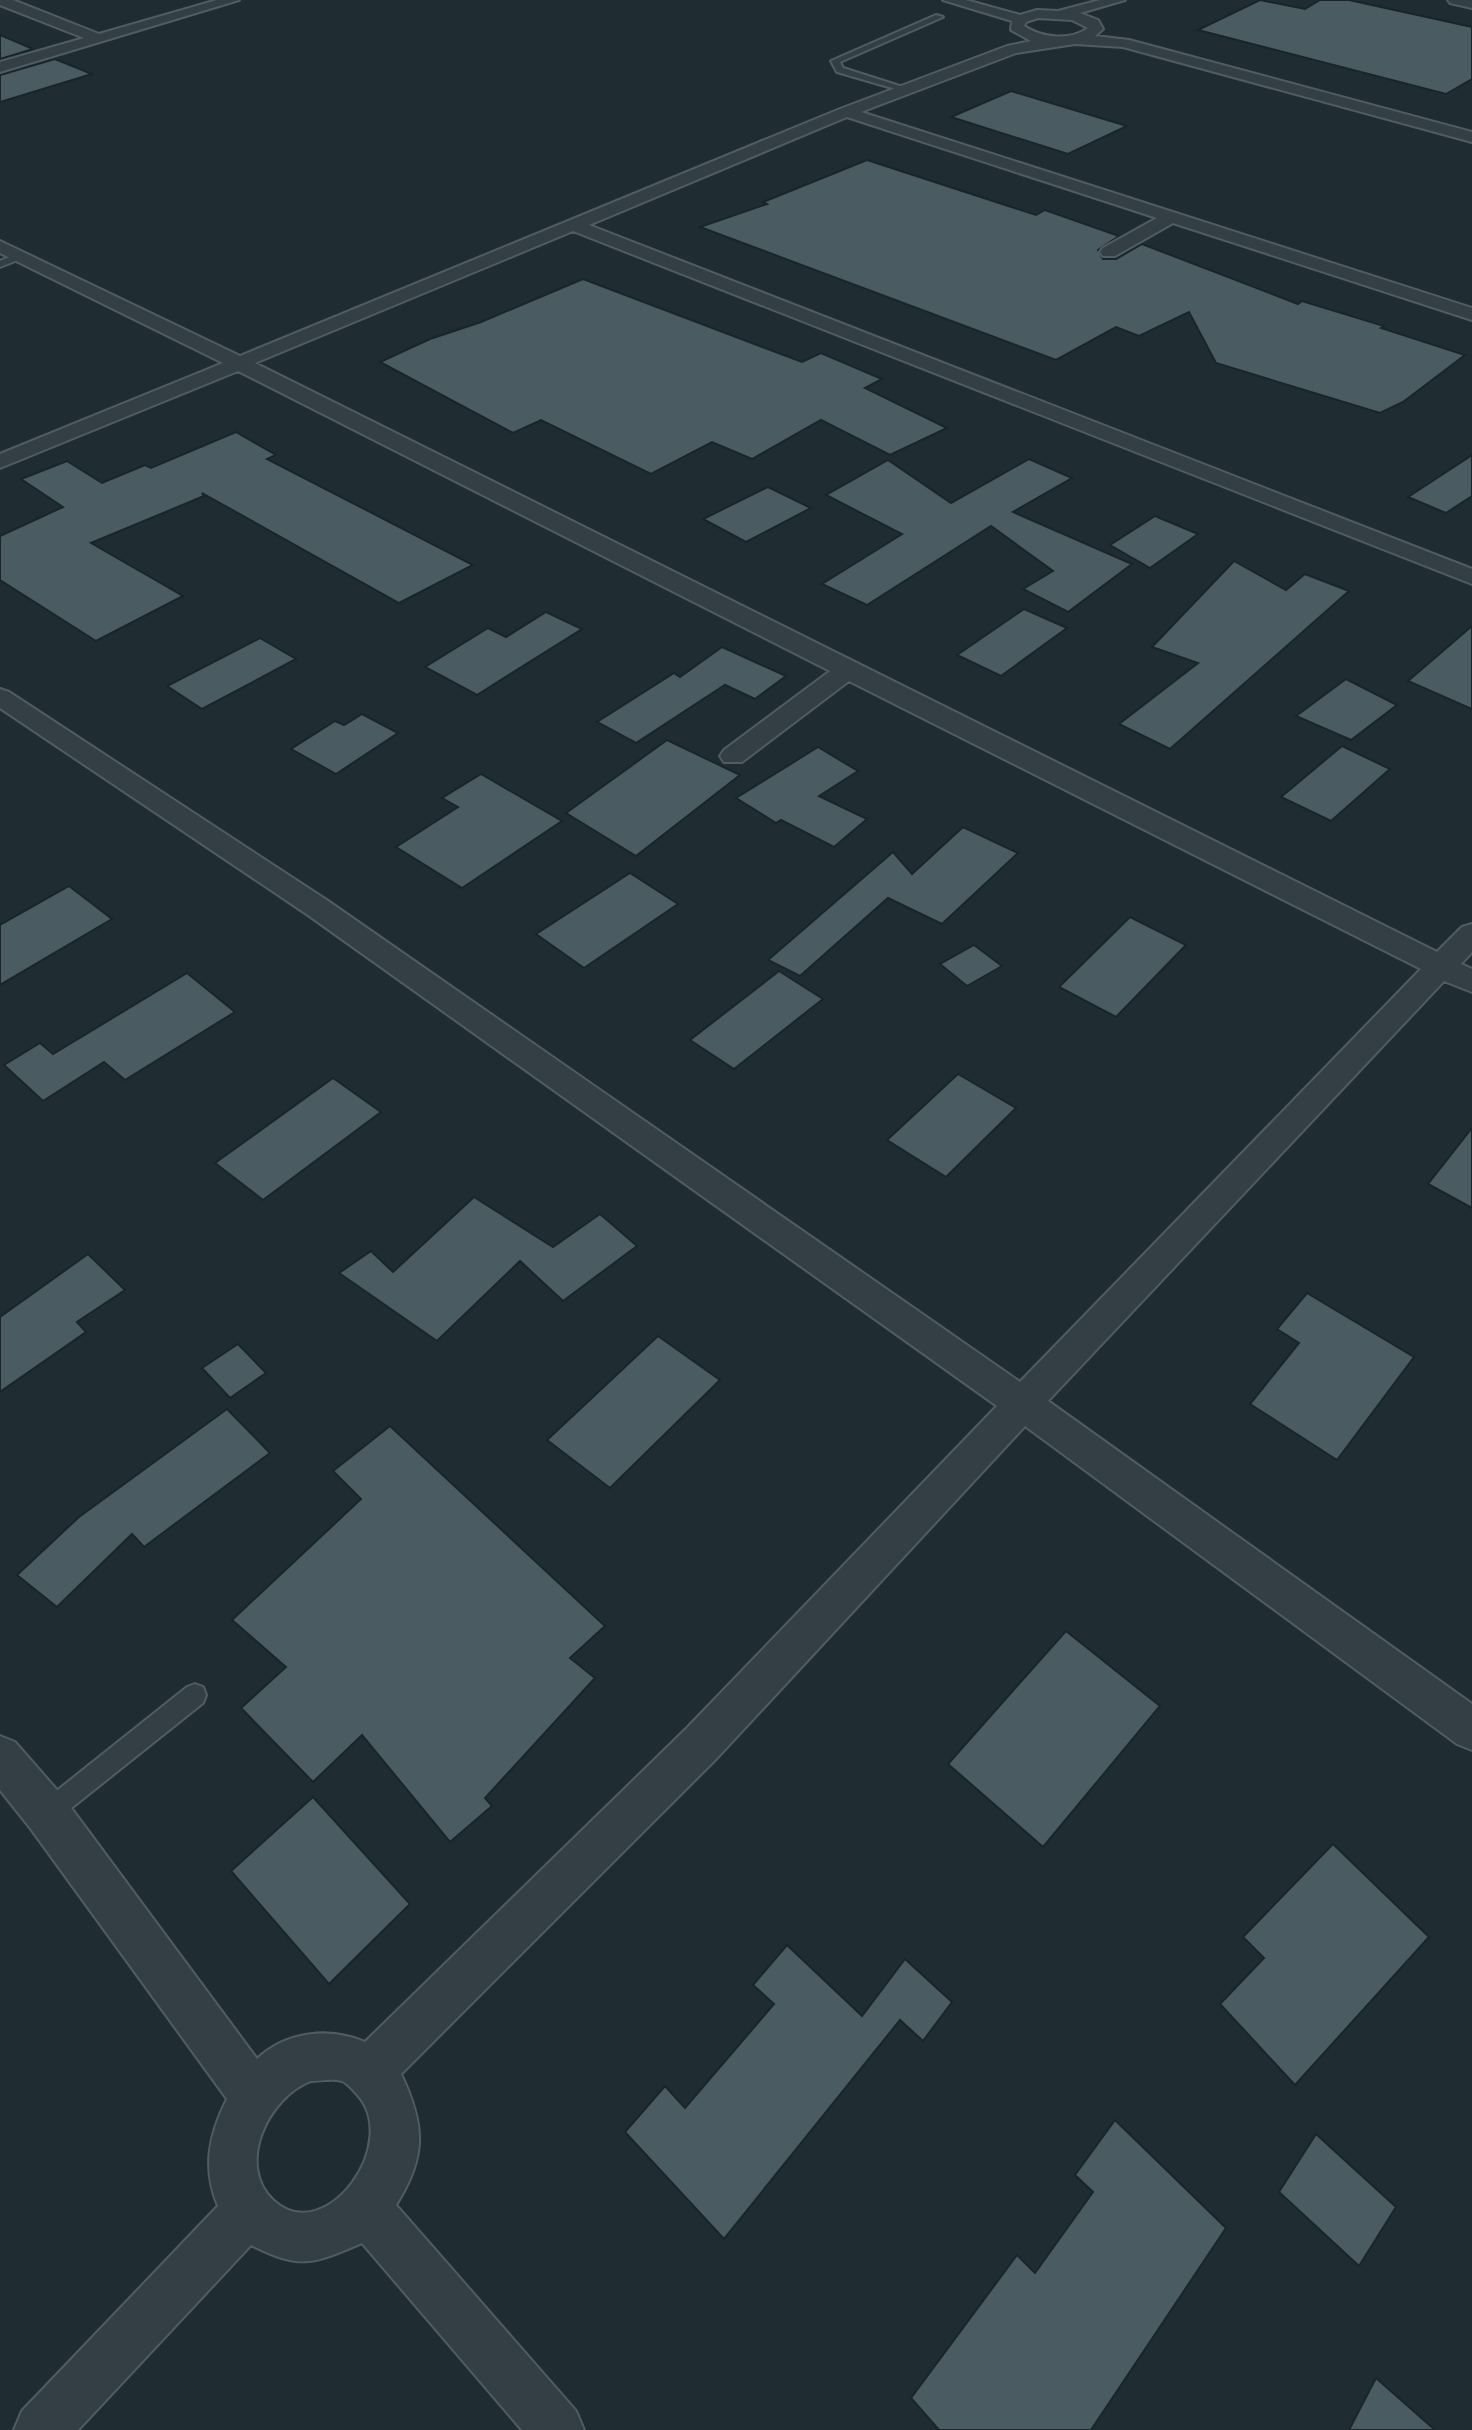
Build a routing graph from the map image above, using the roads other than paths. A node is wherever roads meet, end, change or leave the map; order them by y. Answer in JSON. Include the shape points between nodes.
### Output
{"nodes":[{"id":1,"x":0,"y":0,"type":"edge"},
{"id":2,"x":232,"y":0,"type":"edge"},
{"id":3,"x":950,"y":0,"type":"edge"},
{"id":4,"x":1455,"y":0,"type":"edge"},
{"id":5,"x":1111,"y":3,"type":"edge"},
{"id":6,"x":1472,"y":4,"type":"edge"},
{"id":7,"x":1061,"y":14,"type":"junction"},
{"id":8,"x":939,"y":17,"type":"dead end"},
{"id":9,"x":1094,"y":26,"type":"junction"},
{"id":10,"x":1017,"y":33,"type":"junction"},
{"id":11,"x":97,"y":38,"type":"junction"},
{"id":12,"x":1072,"y":39,"type":"junction"},
{"id":13,"x":1124,"y":43,"type":"junction"},
{"id":14,"x":0,"y":67,"type":"edge"},
{"id":15,"x":903,"y":90,"type":"junction"},
{"id":16,"x":846,"y":112,"type":"junction"},
{"id":17,"x":1472,"y":137,"type":"edge"},
{"id":18,"x":1170,"y":218,"type":"junction"},
{"id":19,"x":571,"y":224,"type":"junction"},
{"id":20,"x":1109,"y":252,"type":"dead end"},
{"id":21,"x":7,"y":255,"type":"edge"},
{"id":22,"x":1472,"y":314,"type":"edge"},
{"id":23,"x":237,"y":362,"type":"junction"},
{"id":24,"x":0,"y":462,"type":"edge"},
{"id":25,"x":1472,"y":577,"type":"edge"},
{"id":26,"x":848,"y":670,"type":"junction"},
{"id":27,"x":0,"y":697,"type":"edge"},
{"id":28,"x":733,"y":756,"type":"dead end"},
{"id":29,"x":1472,"y":934,"type":"edge"},
{"id":30,"x":1457,"y":974,"type":"edge"},
{"id":31,"x":1023,"y":1404,"type":"junction"},
{"id":32,"x":195,"y":1695,"type":"dead end"},
{"id":33,"x":1472,"y":1729,"type":"edge"},
{"id":34,"x":0,"y":1757,"type":"edge"},
{"id":35,"x":47,"y":1813,"type":"junction"},
{"id":36,"x":370,"y":2071,"type":"junction"},
{"id":37,"x":254,"y":2095,"type":"junction"},
{"id":38,"x":366,"y":2209,"type":"junction"},
{"id":39,"x":247,"y":2212,"type":"junction"},
{"id":40,"x":41,"y":2430,"type":"edge"},
{"id":41,"x":557,"y":2430,"type":"edge"}],
"edges":[{"from":1,"to":11,"type":"street"},
{"from":2,"to":11,"type":"street"},
{"from":3,"to":10,"type":"street"},
{"from":4,"to":6,"type":"street"},
{"from":5,"to":7,"type":"street"},
{"from":5,"to":9,"type":"street"},
{"from":7,"to":9,"type":"street"},
{"from":7,"to":10,"type":"street","via":[[1037,14]]},
{"from":8,"to":15,"type":"lane","via":[[835,61],[840,70]]},
{"from":9,"to":12,"type":"street","via":[[1084,37]]},
{"from":9,"to":13,"type":"street"},
{"from":10,"to":12,"type":"street"},
{"from":10,"to":15,"type":"street"},
{"from":11,"to":14,"type":"street"},
{"from":12,"to":13,"type":"street"},
{"from":13,"to":17,"type":"street"},
{"from":15,"to":16,"type":"street"},
{"from":16,"to":18,"type":"street"},
{"from":16,"to":19,"type":"street"},
{"from":18,"to":20,"type":"street"},
{"from":18,"to":22,"type":"street"},
{"from":19,"to":23,"type":"street"},
{"from":19,"to":25,"type":"street"},
{"from":21,"to":23,"type":"street"},
{"from":23,"to":24,"type":"street"},
{"from":23,"to":26,"type":"street"},
{"from":26,"to":28,"type":"street"},
{"from":26,"to":30,"type":"street"},
{"from":27,"to":31,"type":"street","via":[[318,908]]},
{"from":29,"to":30,"type":"street"},
{"from":30,"to":31,"type":"street","via":[[1229,1185]]},
{"from":31,"to":33,"type":"street"},
{"from":31,"to":36,"type":"street","via":[[702,1743]]},
{"from":32,"to":35,"type":"lane"},
{"from":34,"to":35,"type":"street"},
{"from":35,"to":37,"type":"street"},
{"from":36,"to":37,"type":"street","via":[[343,2057],[311,2057],[280,2070]]},
{"from":36,"to":38,"type":"street","via":[[387,2092],[396,2120],[395,2151],[384,2183]]},
{"from":37,"to":39,"type":"street","via":[[239,2122],[233,2152],[234,2181]]},
{"from":38,"to":39,"type":"street","via":[[337,2231],[303,2239],[272,2232]]},
{"from":38,"to":41,"type":"street"},
{"from":39,"to":40,"type":"street"}]}
